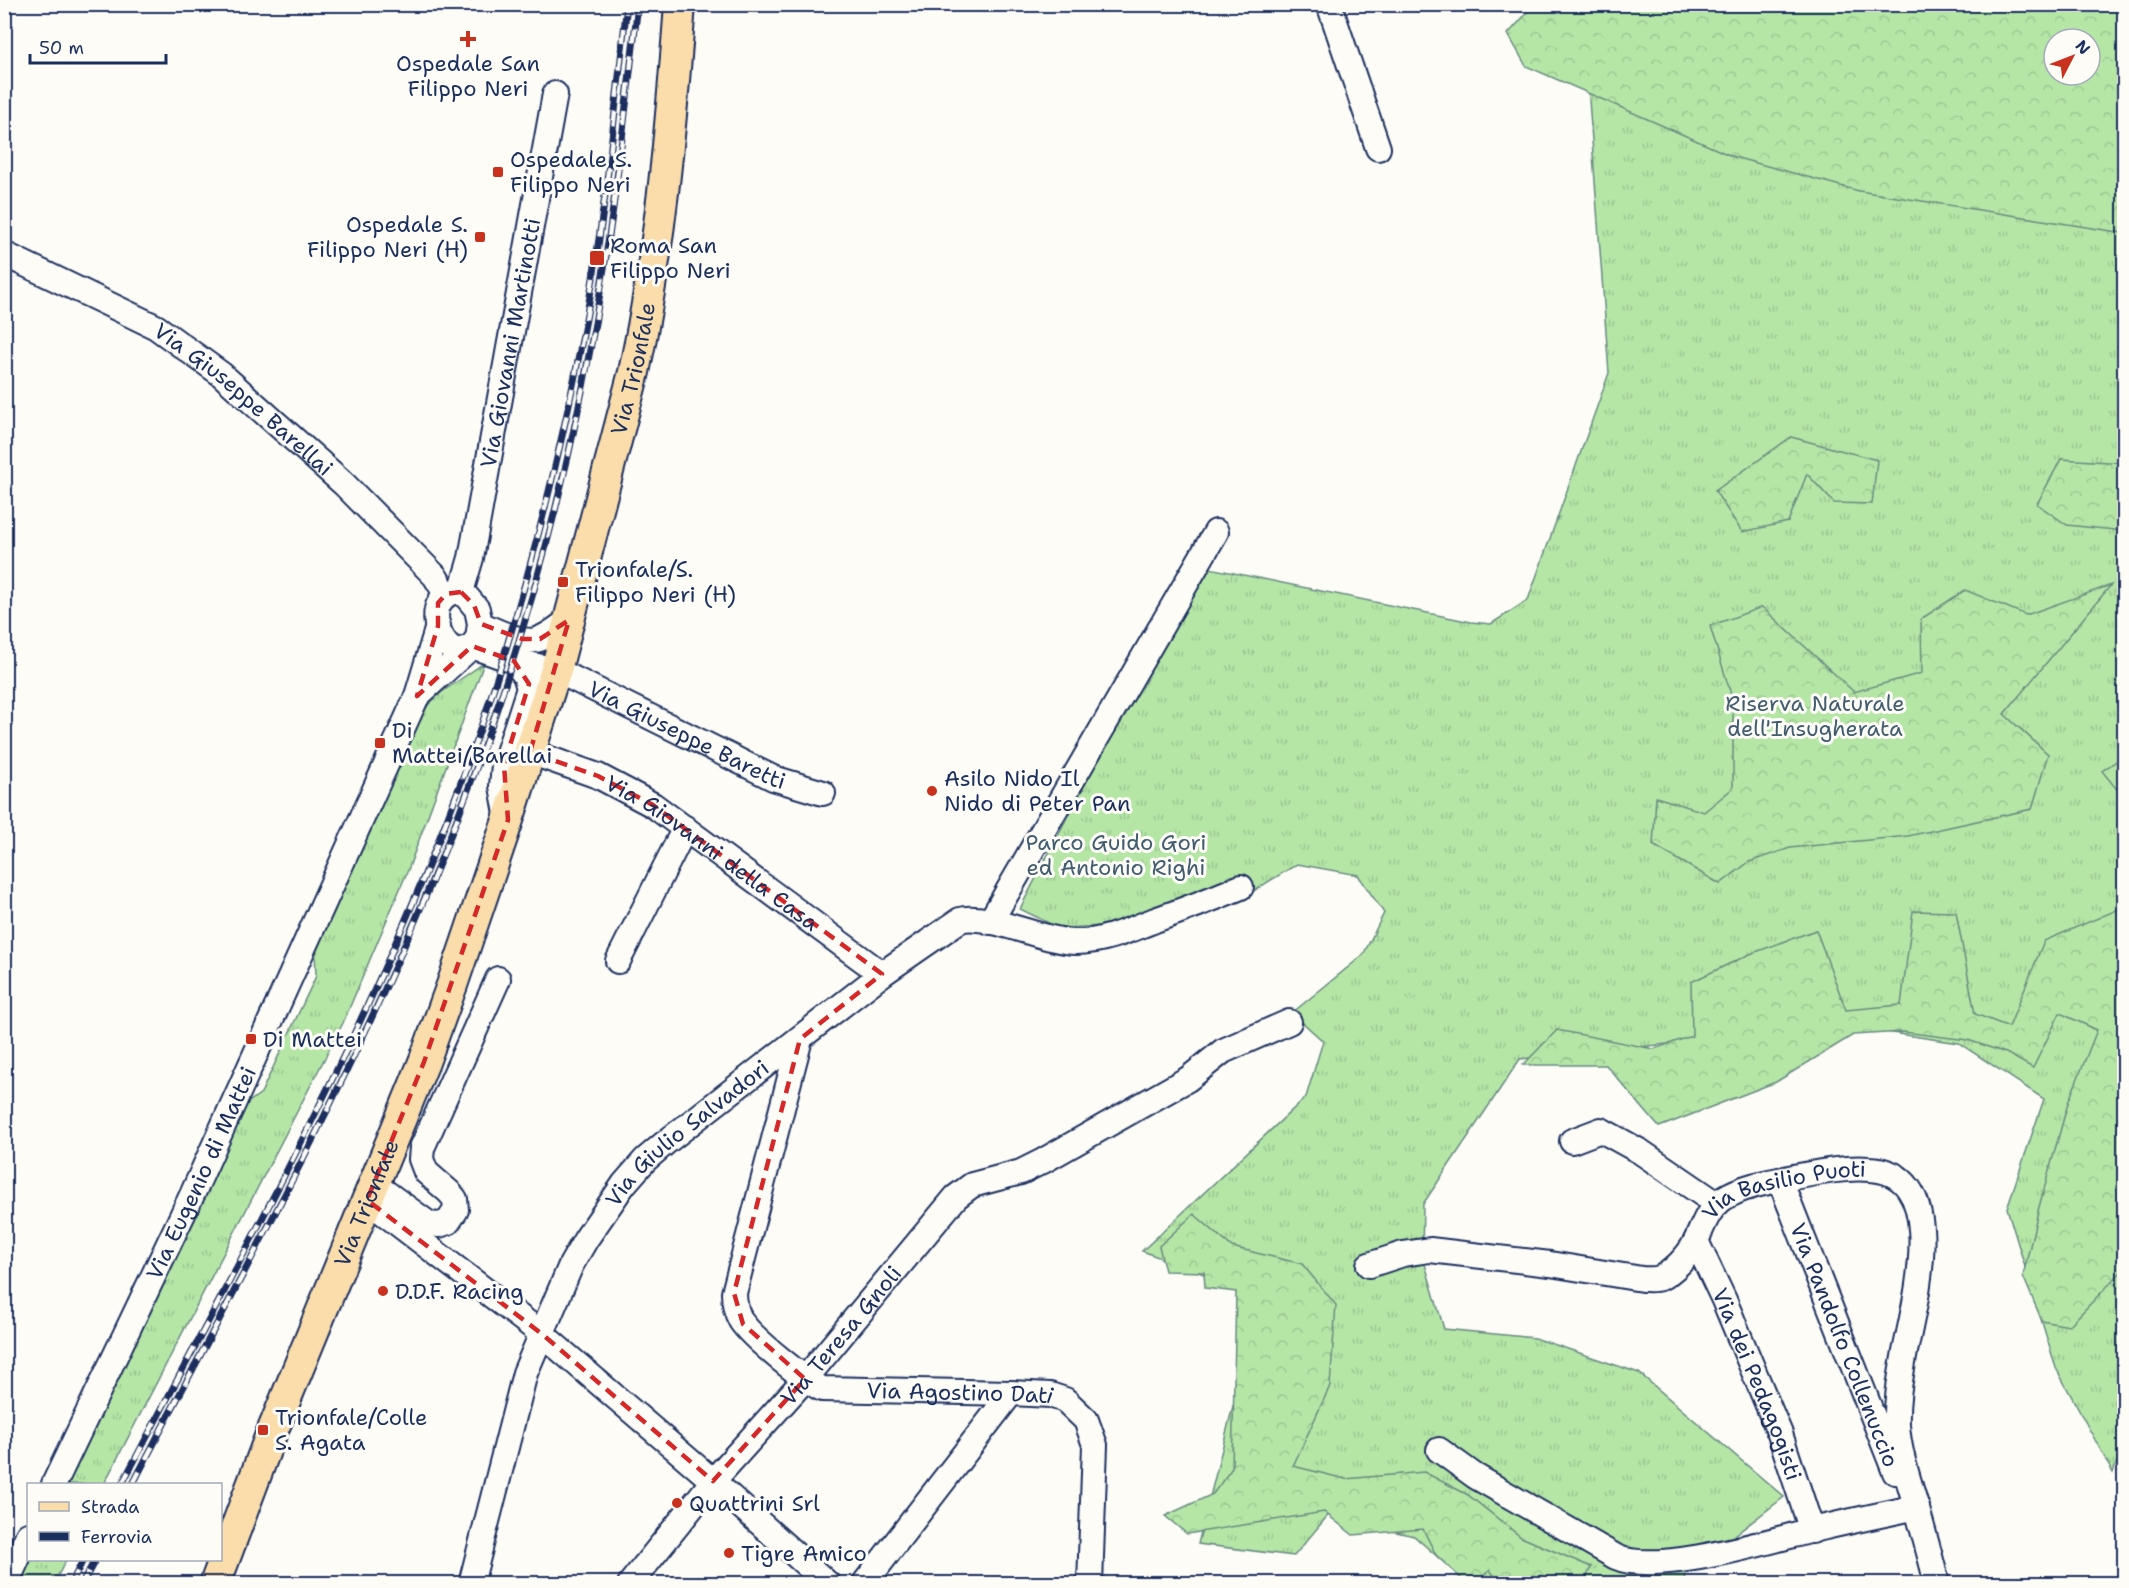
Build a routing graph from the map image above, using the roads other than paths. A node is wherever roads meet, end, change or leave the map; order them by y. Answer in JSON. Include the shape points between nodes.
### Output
{"nodes":[{"id":1,"x":680,"y":4,"type":"edge"},
{"id":2,"x":1329,"y":4,"type":"edge"},
{"id":3,"x":555,"y":94,"type":"dead end"},
{"id":4,"x":1377,"y":148,"type":"dead end"},
{"id":5,"x":4,"y":254,"type":"edge"},
{"id":6,"x":1216,"y":532,"type":"dead end"},
{"id":7,"x":453,"y":593,"type":"junction"},
{"id":8,"x":569,"y":620,"type":"junction"},
{"id":9,"x":438,"y":626,"type":"junction"},
{"id":10,"x":474,"y":639,"type":"junction"},
{"id":11,"x":514,"y":661,"type":"junction"},
{"id":12,"x":556,"y":670,"type":"junction"},
{"id":13,"x":417,"y":696,"type":"junction"},
{"id":14,"x":530,"y":752,"type":"junction"},
{"id":15,"x":823,"y":793,"type":"dead end"},
{"id":16,"x":508,"y":820,"type":"junction"},
{"id":17,"x":685,"y":828,"type":"junction"},
{"id":18,"x":1241,"y":887,"type":"dead end"},
{"id":19,"x":990,"y":922,"type":"junction"},
{"id":20,"x":618,"y":961,"type":"dead end"},
{"id":21,"x":882,"y":974,"type":"junction"},
{"id":22,"x":498,"y":979,"type":"dead end"},
{"id":23,"x":1288,"y":1022,"type":"dead end"},
{"id":24,"x":800,"y":1039,"type":"junction"},
{"id":25,"x":1572,"y":1141,"type":"dead end"},
{"id":26,"x":1780,"y":1180,"type":"junction"},
{"id":27,"x":371,"y":1192,"type":"junction"},
{"id":28,"x":1717,"y":1204,"type":"junction"},
{"id":29,"x":1696,"y":1241,"type":"junction"},
{"id":30,"x":1369,"y":1265,"type":"dead end"},
{"id":31,"x":542,"y":1334,"type":"junction"},
{"id":32,"x":805,"y":1379,"type":"junction"},
{"id":33,"x":1011,"y":1393,"type":"junction"},
{"id":34,"x":1439,"y":1450,"type":"dead end"},
{"id":35,"x":713,"y":1481,"type":"junction"},
{"id":36,"x":55,"y":1483,"type":"edge"},
{"id":37,"x":1917,"y":1507,"type":"junction"},
{"id":38,"x":1812,"y":1531,"type":"junction"},
{"id":39,"x":27,"y":1537,"type":"edge"},
{"id":40,"x":6,"y":1584,"type":"edge"},
{"id":41,"x":215,"y":1584,"type":"edge"},
{"id":42,"x":471,"y":1584,"type":"edge"},
{"id":43,"x":630,"y":1584,"type":"edge"},
{"id":44,"x":828,"y":1584,"type":"edge"},
{"id":45,"x":864,"y":1584,"type":"edge"},
{"id":46,"x":1090,"y":1584,"type":"edge"},
{"id":47,"x":1937,"y":1584,"type":"edge"}],
"edges":[{"from":1,"to":8,"type":"main road","name":"Via Trionfale","via":[[664,186],[644,327]]},
{"from":2,"to":4,"type":"street"},
{"from":3,"to":7,"type":"street","name":"Via Giovanni Martinotti","via":[[471,558]]},
{"from":5,"to":7,"type":"street","name":"Via Giuseppe Barellai","via":[[156,327],[221,374],[344,484]]},
{"from":6,"to":19,"type":"street"},
{"from":7,"to":9,"type":"street","via":[[438,603]]},
{"from":7,"to":10,"type":"street","via":[[474,605]]},
{"from":8,"to":10,"type":"street","via":[[534,640]]},
{"from":8,"to":12,"type":"main road","name":"Via Trionfale"},
{"from":9,"to":10,"type":"street","via":[[450,648],[461,651]]},
{"from":9,"to":13,"type":"street","name":"Via Eugenio di Mattei"},
{"from":10,"to":11,"type":"street"},
{"from":10,"to":13,"type":"street","name":"Via Eugenio di Mattei"},
{"from":11,"to":12,"type":"street"},
{"from":11,"to":16,"type":"street","name":"Via Trionfale","via":[[530,688],[504,765],[502,786]]},
{"from":12,"to":14,"type":"main road","name":"Via Trionfale"},
{"from":12,"to":15,"type":"street","name":"Via Giuseppe Baretti","via":[[773,778]]},
{"from":13,"to":36,"type":"street","name":"Via Eugenio di Mattei","via":[[197,1185]]},
{"from":14,"to":16,"type":"main road","name":"Via Trionfale"},
{"from":14,"to":17,"type":"street","name":"Via Giovanni della Casa","via":[[625,789]]},
{"from":16,"to":27,"type":"main road","name":"Via Trionfale","via":[[424,1062]]},
{"from":17,"to":20,"type":"street"},
{"from":17,"to":21,"type":"street","name":"Via Giovanni della Casa"},
{"from":18,"to":19,"type":"street","name":"Via Giulio Salvadori","via":[[1122,932],[1087,941],[1061,941]]},
{"from":19,"to":21,"type":"street","name":"Via Giulio Salvadori","via":[[960,920]]},
{"from":21,"to":24,"type":"street","name":"Via Giulio Salvadori"},
{"from":22,"to":27,"type":"street","via":[[422,1148],[426,1172],[453,1195],[456,1213],[444,1224],[434,1226]]},
{"from":23,"to":32,"type":"street","name":"Via Teresa Gnoli","via":[[1222,1051],[1188,1079],[1021,1172],[979,1182],[964,1190]]},
{"from":24,"to":31,"type":"street","name":"Via Giulio Salvadori","via":[[659,1147],[633,1173],[578,1253]]},
{"from":24,"to":32,"type":"street","name":"Via Agostino Dati","via":[[734,1293],[743,1324]]},
{"from":25,"to":28,"type":"street","via":[[1602,1130]]},
{"from":26,"to":28,"type":"street","name":"Via Basilio Puoti","via":[[1735,1193]]},
{"from":26,"to":37,"type":"street","name":"Via Pandolfo Collenuccio","via":[[1889,1459]]},
{"from":26,"to":37,"type":"street","name":"Via Basilio Puoti","via":[[1830,1170],[1876,1169],[1899,1178],[1912,1195],[1921,1225],[1922,1255],[1897,1416],[1906,1474]]},
{"from":27,"to":31,"type":"street"},
{"from":27,"to":41,"type":"main road","name":"Via Trionfale","via":[[270,1437]]},
{"from":28,"to":29,"type":"street","name":"Via Basilio Puoti"},
{"from":29,"to":30,"type":"street","name":"Via Basilio Puoti","via":[[1667,1273],[1653,1279],[1430,1250]]},
{"from":29,"to":38,"type":"street","name":"Via dei Pedagogisti","via":[[1780,1434]]},
{"from":31,"to":35,"type":"street"},
{"from":31,"to":42,"type":"street","name":"Via Giulio Salvadori","via":[[520,1389]]},
{"from":32,"to":33,"type":"street","name":"Via Agostino Dati","via":[[828,1390]]},
{"from":32,"to":35,"type":"street","name":"Via Teresa Gnoli"},
{"from":33,"to":45,"type":"street"},
{"from":33,"to":46,"type":"street","name":"Via Agostino Dati","via":[[1061,1398],[1088,1424],[1095,1461]]},
{"from":34,"to":38,"type":"street","via":[[1475,1476],[1631,1562],[1726,1552]]},
{"from":35,"to":43,"type":"street","name":"Via Teresa Gnoli"},
{"from":35,"to":44,"type":"street"},
{"from":37,"to":38,"type":"street"},
{"from":37,"to":47,"type":"street"},
{"from":39,"to":40,"type":"street"}]}
